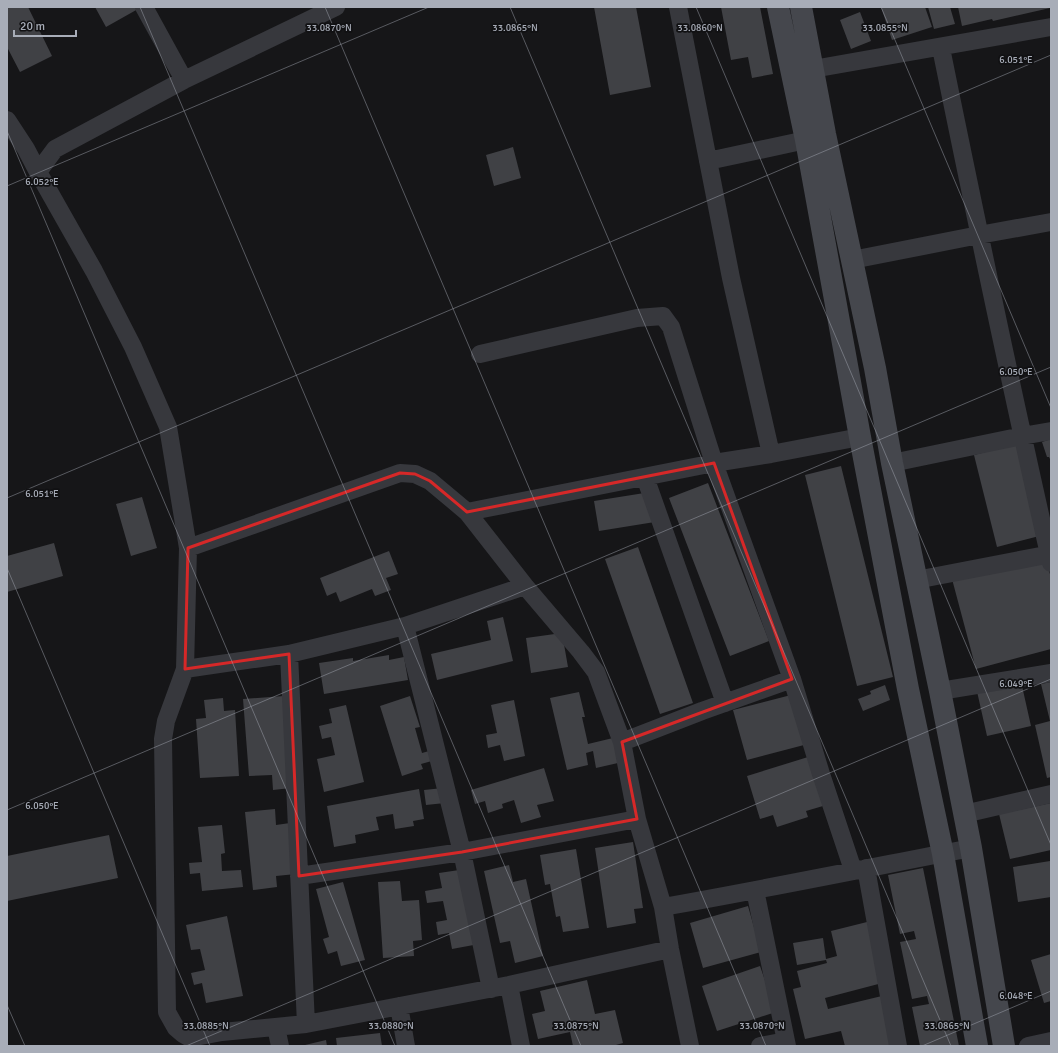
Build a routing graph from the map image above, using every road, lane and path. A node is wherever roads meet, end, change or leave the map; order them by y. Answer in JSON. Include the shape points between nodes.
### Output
{"nodes":[{"id":1,"x":144,"y":7,"type":"edge"},
{"id":2,"x":336,"y":7,"type":"edge"},
{"id":3,"x":678,"y":7,"type":"edge"},
{"id":4,"x":778,"y":7,"type":"edge"},
{"id":5,"x":800,"y":7,"type":"edge"},
{"id":6,"x":1051,"y":27,"type":"edge"},
{"id":7,"x":941,"y":48,"type":"junction"},
{"id":8,"x":813,"y":69,"type":"junction"},
{"id":9,"x":184,"y":80,"type":"junction"},
{"id":10,"x":7,"y":120,"type":"edge"},
{"id":11,"x":806,"y":140,"type":"junction"},
{"id":12,"x":26,"y":149,"type":"junction"},
{"id":13,"x":55,"y":149,"type":"junction"},
{"id":14,"x":708,"y":161,"type":"junction"},
{"id":15,"x":38,"y":172,"type":"junction"},
{"id":16,"x":1051,"y":222,"type":"edge"},
{"id":17,"x":979,"y":235,"type":"junction"},
{"id":18,"x":852,"y":260,"type":"junction"},
{"id":19,"x":480,"y":354,"type":"dead end"},
{"id":20,"x":1051,"y":431,"type":"edge"},
{"id":21,"x":1022,"y":436,"type":"junction"},
{"id":22,"x":860,"y":437,"type":"junction"},
{"id":23,"x":771,"y":454,"type":"junction"},
{"id":24,"x":714,"y":463,"type":"junction"},
{"id":25,"x":892,"y":463,"type":"junction"},
{"id":26,"x":645,"y":477,"type":"junction"},
{"id":27,"x":467,"y":512,"type":"junction"},
{"id":28,"x":188,"y":548,"type":"junction"},
{"id":29,"x":1050,"y":557,"type":"edge"},
{"id":30,"x":916,"y":580,"type":"junction"},
{"id":31,"x":525,"y":586,"type":"junction"},
{"id":32,"x":405,"y":626,"type":"junction"},
{"id":33,"x":289,"y":654,"type":"junction"},
{"id":34,"x":185,"y":669,"type":"junction"},
{"id":35,"x":1051,"y":673,"type":"edge"},
{"id":36,"x":792,"y":679,"type":"junction"},
{"id":37,"x":940,"y":691,"type":"junction"},
{"id":38,"x":725,"y":703,"type":"junction"},
{"id":39,"x":622,"y":742,"type":"junction"},
{"id":40,"x":1051,"y":794,"type":"edge"},
{"id":41,"x":964,"y":814,"type":"junction"},
{"id":42,"x":637,"y":819,"type":"junction"},
{"id":43,"x":971,"y":848,"type":"junction"},
{"id":44,"x":462,"y":852,"type":"junction"},
{"id":45,"x":943,"y":854,"type":"junction"},
{"id":46,"x":860,"y":869,"type":"junction"},
{"id":47,"x":299,"y":876,"type":"junction"},
{"id":48,"x":755,"y":890,"type":"junction"},
{"id":49,"x":662,"y":907,"type":"junction"},
{"id":50,"x":670,"y":949,"type":"junction"},
{"id":51,"x":509,"y":985,"type":"junction"},
{"id":52,"x":491,"y":988,"type":"junction"},
{"id":53,"x":399,"y":1006,"type":"junction"},
{"id":54,"x":306,"y":1024,"type":"junction"},
{"id":55,"x":276,"y":1027,"type":"junction"},
{"id":56,"x":1051,"y":1041,"type":"edge"},
{"id":57,"x":786,"y":1043,"type":"edge"},
{"id":58,"x":280,"y":1046,"type":"edge"},
{"id":59,"x":406,"y":1046,"type":"edge"},
{"id":60,"x":521,"y":1046,"type":"edge"},
{"id":61,"x":690,"y":1046,"type":"edge"},
{"id":62,"x":760,"y":1046,"type":"edge"},
{"id":63,"x":898,"y":1046,"type":"edge"},
{"id":64,"x":977,"y":1046,"type":"edge"},
{"id":65,"x":1004,"y":1046,"type":"edge"},
{"id":66,"x":1028,"y":1046,"type":"edge"}],
"edges":[{"from":1,"to":9,"type":"street"},
{"from":2,"to":9,"type":"street"},
{"from":3,"to":14,"type":"street"},
{"from":4,"to":11,"type":"main road"},
{"from":5,"to":8,"type":"main road"},
{"from":6,"to":7,"type":"street"},
{"from":7,"to":8,"type":"street"},
{"from":7,"to":17,"type":"street"},
{"from":8,"to":18,"type":"main road"},
{"from":9,"to":13,"type":"street"},
{"from":10,"to":12,"type":"street"},
{"from":11,"to":14,"type":"street"},
{"from":11,"to":22,"type":"main road"},
{"from":12,"to":13,"type":"street"},
{"from":12,"to":15,"type":"street"},
{"from":13,"to":15,"type":"street"},
{"from":14,"to":23,"type":"street","via":[[731,278]]},
{"from":15,"to":28,"type":"street","via":[[133,347],[168,427]]},
{"from":16,"to":17,"type":"street"},
{"from":17,"to":18,"type":"street"},
{"from":17,"to":21,"type":"street"},
{"from":18,"to":25,"type":"main road"},
{"from":19,"to":24,"type":"street","via":[[637,318],[663,316],[671,327]]},
{"from":20,"to":21,"type":"street"},
{"from":21,"to":25,"type":"street"},
{"from":21,"to":29,"type":"street"},
{"from":22,"to":23,"type":"street"},
{"from":22,"to":45,"type":"main road","via":[[908,689]]},
{"from":23,"to":24,"type":"street"},
{"from":24,"to":26,"type":"street"},
{"from":24,"to":36,"type":"street"},
{"from":25,"to":30,"type":"main road"},
{"from":26,"to":27,"type":"street"},
{"from":26,"to":38,"type":"street"},
{"from":27,"to":28,"type":"street","via":[[430,481],[415,474],[400,473]]},
{"from":27,"to":31,"type":"street"},
{"from":28,"to":34,"type":"street"},
{"from":29,"to":30,"type":"street"},
{"from":30,"to":37,"type":"main road"},
{"from":31,"to":32,"type":"street"},
{"from":31,"to":39,"type":"street","via":[[596,672]]},
{"from":32,"to":33,"type":"street"},
{"from":32,"to":44,"type":"street"},
{"from":33,"to":34,"type":"street"},
{"from":33,"to":47,"type":"street"},
{"from":34,"to":55,"type":"street","via":[[166,721],[163,739],[167,1012],[176,1028],[190,1038]]},
{"from":35,"to":37,"type":"street"},
{"from":36,"to":38,"type":"street"},
{"from":36,"to":46,"type":"street","via":[[821,774]]},
{"from":37,"to":41,"type":"main road"},
{"from":38,"to":39,"type":"street"},
{"from":39,"to":42,"type":"street"},
{"from":40,"to":41,"type":"street"},
{"from":41,"to":43,"type":"main road"},
{"from":42,"to":44,"type":"street"},
{"from":42,"to":49,"type":"street"},
{"from":43,"to":45,"type":"street"},
{"from":43,"to":65,"type":"main road"},
{"from":44,"to":47,"type":"street"},
{"from":44,"to":52,"type":"street"},
{"from":45,"to":46,"type":"street"},
{"from":45,"to":64,"type":"main road"},
{"from":46,"to":48,"type":"street"},
{"from":46,"to":63,"type":"street"},
{"from":47,"to":54,"type":"street"},
{"from":48,"to":49,"type":"street"},
{"from":48,"to":57,"type":"street"},
{"from":49,"to":50,"type":"street"},
{"from":50,"to":51,"type":"street"},
{"from":50,"to":61,"type":"street"},
{"from":51,"to":52,"type":"street"},
{"from":51,"to":60,"type":"street"},
{"from":52,"to":53,"type":"street"},
{"from":53,"to":54,"type":"street"},
{"from":53,"to":59,"type":"street"},
{"from":54,"to":55,"type":"street"},
{"from":55,"to":58,"type":"street"},
{"from":56,"to":66,"type":"street"},
{"from":57,"to":62,"type":"street"}]}
